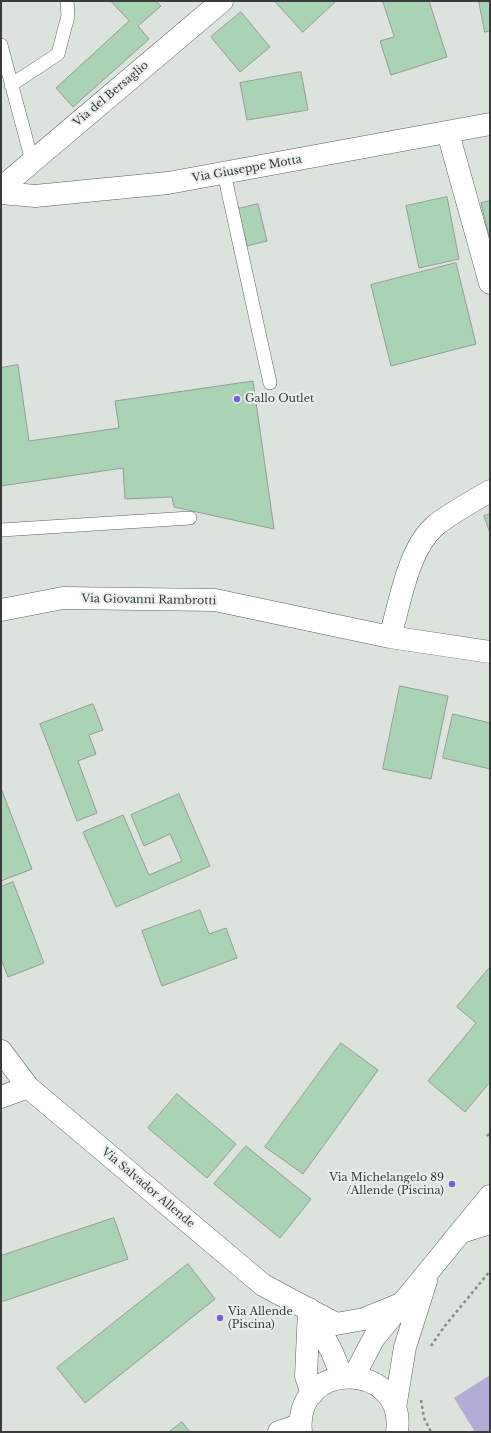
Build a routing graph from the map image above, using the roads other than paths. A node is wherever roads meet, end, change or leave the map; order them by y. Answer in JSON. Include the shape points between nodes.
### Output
{"nodes":[{"id":1,"x":67,"y":1,"type":"edge"},
{"id":2,"x":222,"y":1,"type":"edge"},
{"id":3,"x":1,"y":45,"type":"edge"},
{"id":4,"x":12,"y":85,"type":"junction"},
{"id":5,"x":490,"y":124,"type":"edge"},
{"id":6,"x":448,"y":133,"type":"junction"},
{"id":7,"x":32,"y":162,"type":"junction"},
{"id":8,"x":224,"y":173,"type":"junction"},
{"id":9,"x":1,"y":188,"type":"edge"},
{"id":10,"x":1,"y":193,"type":"edge"},
{"id":11,"x":490,"y":283,"type":"edge"},
{"id":12,"x":270,"y":383,"type":"dead end"},
{"id":13,"x":490,"y":491,"type":"edge"},
{"id":14,"x":190,"y":518,"type":"dead end"},
{"id":15,"x":1,"y":530,"type":"edge"},
{"id":16,"x":1,"y":610,"type":"edge"},
{"id":17,"x":390,"y":637,"type":"junction"},
{"id":18,"x":490,"y":652,"type":"edge"},
{"id":19,"x":1,"y":1051,"type":"edge"},
{"id":20,"x":28,"y":1087,"type":"junction"},
{"id":21,"x":1,"y":1097,"type":"edge"},
{"id":22,"x":490,"y":1196,"type":"edge"},
{"id":23,"x":490,"y":1223,"type":"edge"},
{"id":24,"x":461,"y":1232,"type":"junction"},
{"id":25,"x":430,"y":1269,"type":"junction"},
{"id":26,"x":401,"y":1304,"type":"junction"},
{"id":27,"x":309,"y":1309,"type":"junction"},
{"id":28,"x":348,"y":1377,"type":"junction"},
{"id":29,"x":312,"y":1394,"type":"junction"},
{"id":30,"x":395,"y":1408,"type":"junction"},
{"id":31,"x":301,"y":1428,"type":"edge"},
{"id":32,"x":398,"y":1431,"type":"edge"},
{"id":33,"x":280,"y":1432,"type":"edge"}],
"edges":[{"from":1,"to":4,"type":"lane","via":[[68,16],[58,54]]},
{"from":2,"to":7,"type":"street","name":"Via del Bersaglio"},
{"from":3,"to":4,"type":"lane"},
{"from":4,"to":7,"type":"lane"},
{"from":5,"to":6,"type":"street","name":"Via Giuseppe Motta"},
{"from":6,"to":8,"type":"street","name":"Via Giuseppe Motta"},
{"from":6,"to":11,"type":"street"},
{"from":7,"to":9,"type":"street","name":"Via del Bersaglio"},
{"from":8,"to":10,"type":"street","name":"Via Giuseppe Motta","via":[[168,183],[35,196]]},
{"from":8,"to":12,"type":"lane"},
{"from":13,"to":17,"type":"street","via":[[435,525],[421,541],[410,566]]},
{"from":14,"to":15,"type":"lane"},
{"from":16,"to":17,"type":"street","name":"Via Giovanni Rambrotti","via":[[63,598],[215,600]]},
{"from":17,"to":18,"type":"street","name":"Via Giovanni Rambrotti"},
{"from":19,"to":20,"type":"street","name":"Via Salvador Allende"},
{"from":20,"to":21,"type":"street"},
{"from":20,"to":27,"type":"street","name":"Via Salvador Allende","via":[[263,1285]]},
{"from":22,"to":24,"type":"street"},
{"from":23,"to":24,"type":"street"},
{"from":24,"to":25,"type":"street"},
{"from":25,"to":26,"type":"street"},
{"from":25,"to":30,"type":"street","via":[[405,1347]]},
{"from":26,"to":27,"type":"street","name":"Via Salvador Allende","via":[[364,1319],[336,1324]]},
{"from":26,"to":28,"type":"street"},
{"from":27,"to":28,"type":"street"},
{"from":27,"to":29,"type":"street","via":[[306,1376]]},
{"from":28,"to":29,"type":"street","via":[[331,1380]]},
{"from":28,"to":30,"type":"street","via":[[368,1380],[379,1386]]},
{"from":29,"to":31,"type":"street","via":[[303,1408]]},
{"from":30,"to":32,"type":"street"},
{"from":31,"to":33,"type":"street"}]}
